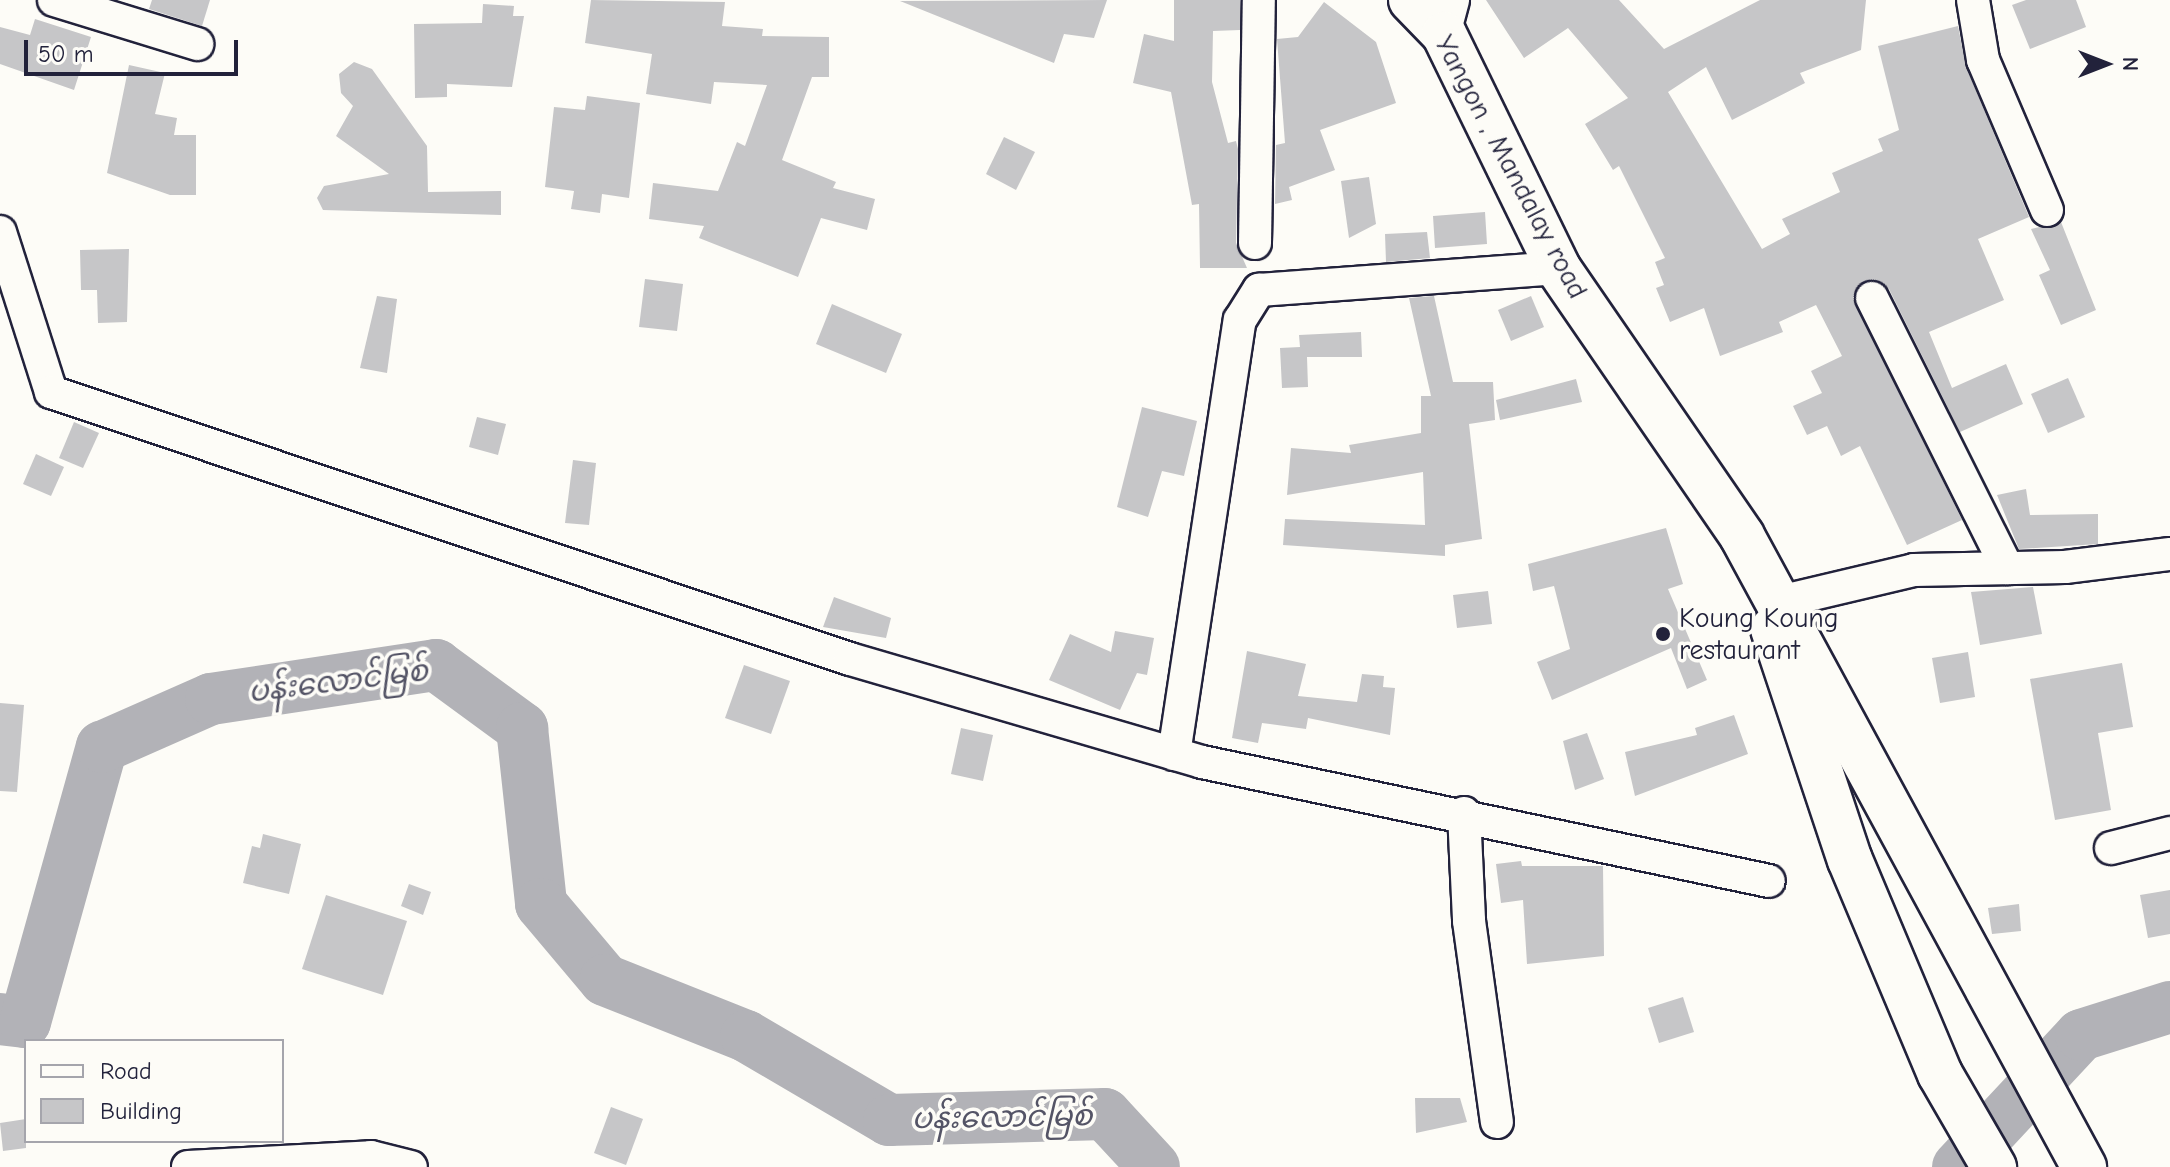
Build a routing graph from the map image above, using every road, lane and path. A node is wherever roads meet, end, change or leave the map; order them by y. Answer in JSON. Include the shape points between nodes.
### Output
{"nodes":[{"id":1,"x":54,"y":0,"type":"edge"},
{"id":2,"x":1259,"y":0,"type":"edge"},
{"id":3,"x":1411,"y":0,"type":"edge"},
{"id":4,"x":1973,"y":0,"type":"edge"},
{"id":5,"x":111,"y":9,"type":"edge"},
{"id":6,"x":1448,"y":17,"type":"edge"},
{"id":7,"x":197,"y":44,"type":"dead end"},
{"id":8,"x":2047,"y":210,"type":"dead end"},
{"id":9,"x":0,"y":232,"type":"edge"},
{"id":10,"x":1255,"y":243,"type":"dead end"},
{"id":11,"x":1558,"y":268,"type":"junction"},
{"id":12,"x":1872,"y":298,"type":"dead end"},
{"id":13,"x":1742,"y":536,"type":"junction"},
{"id":14,"x":2170,"y":554,"type":"edge"},
{"id":15,"x":2007,"y":568,"type":"junction"},
{"id":16,"x":1779,"y":602,"type":"junction"},
{"id":17,"x":1174,"y":754,"type":"junction"},
{"id":18,"x":1464,"y":813,"type":"junction"},
{"id":19,"x":2170,"y":833,"type":"edge"},
{"id":20,"x":2111,"y":848,"type":"dead end"},
{"id":21,"x":1769,"y":881,"type":"dead end"},
{"id":22,"x":1497,"y":1122,"type":"dead end"},
{"id":23,"x":188,"y":1167,"type":"edge"},
{"id":24,"x":411,"y":1167,"type":"edge"},
{"id":25,"x":1994,"y":1167,"type":"edge"},
{"id":26,"x":2084,"y":1167,"type":"edge"}],
"edges":[{"from":1,"to":5,"type":"street"},
{"from":2,"to":10,"type":"street"},
{"from":3,"to":6,"type":"highway","name":"Yangon , Mandalay road"},
{"from":4,"to":8,"type":"street","via":[[1983,60]]},
{"from":5,"to":7,"type":"street"},
{"from":6,"to":11,"type":"highway","name":"Yangon , Mandalay road"},
{"from":9,"to":17,"type":"street","via":[[51,392],[850,659]]},
{"from":11,"to":13,"type":"highway","name":"Yangon , Mandalay road"},
{"from":11,"to":17,"type":"street","via":[[1259,290],[1240,320]]},
{"from":12,"to":15,"type":"street"},
{"from":13,"to":16,"type":"highway"},
{"from":13,"to":25,"type":"highway","via":[[1850,860],[1940,1074]]},
{"from":14,"to":15,"type":"street"},
{"from":15,"to":16,"type":"street","via":[[1914,570]]},
{"from":16,"to":26,"type":"highway","via":[[1866,755],[1984,992]]},
{"from":17,"to":18,"type":"street"},
{"from":18,"to":21,"type":"street"},
{"from":18,"to":22,"type":"street","via":[[1469,921]]},
{"from":19,"to":20,"type":"street"},
{"from":23,"to":24,"type":"street","via":[[371,1157]]}]}
